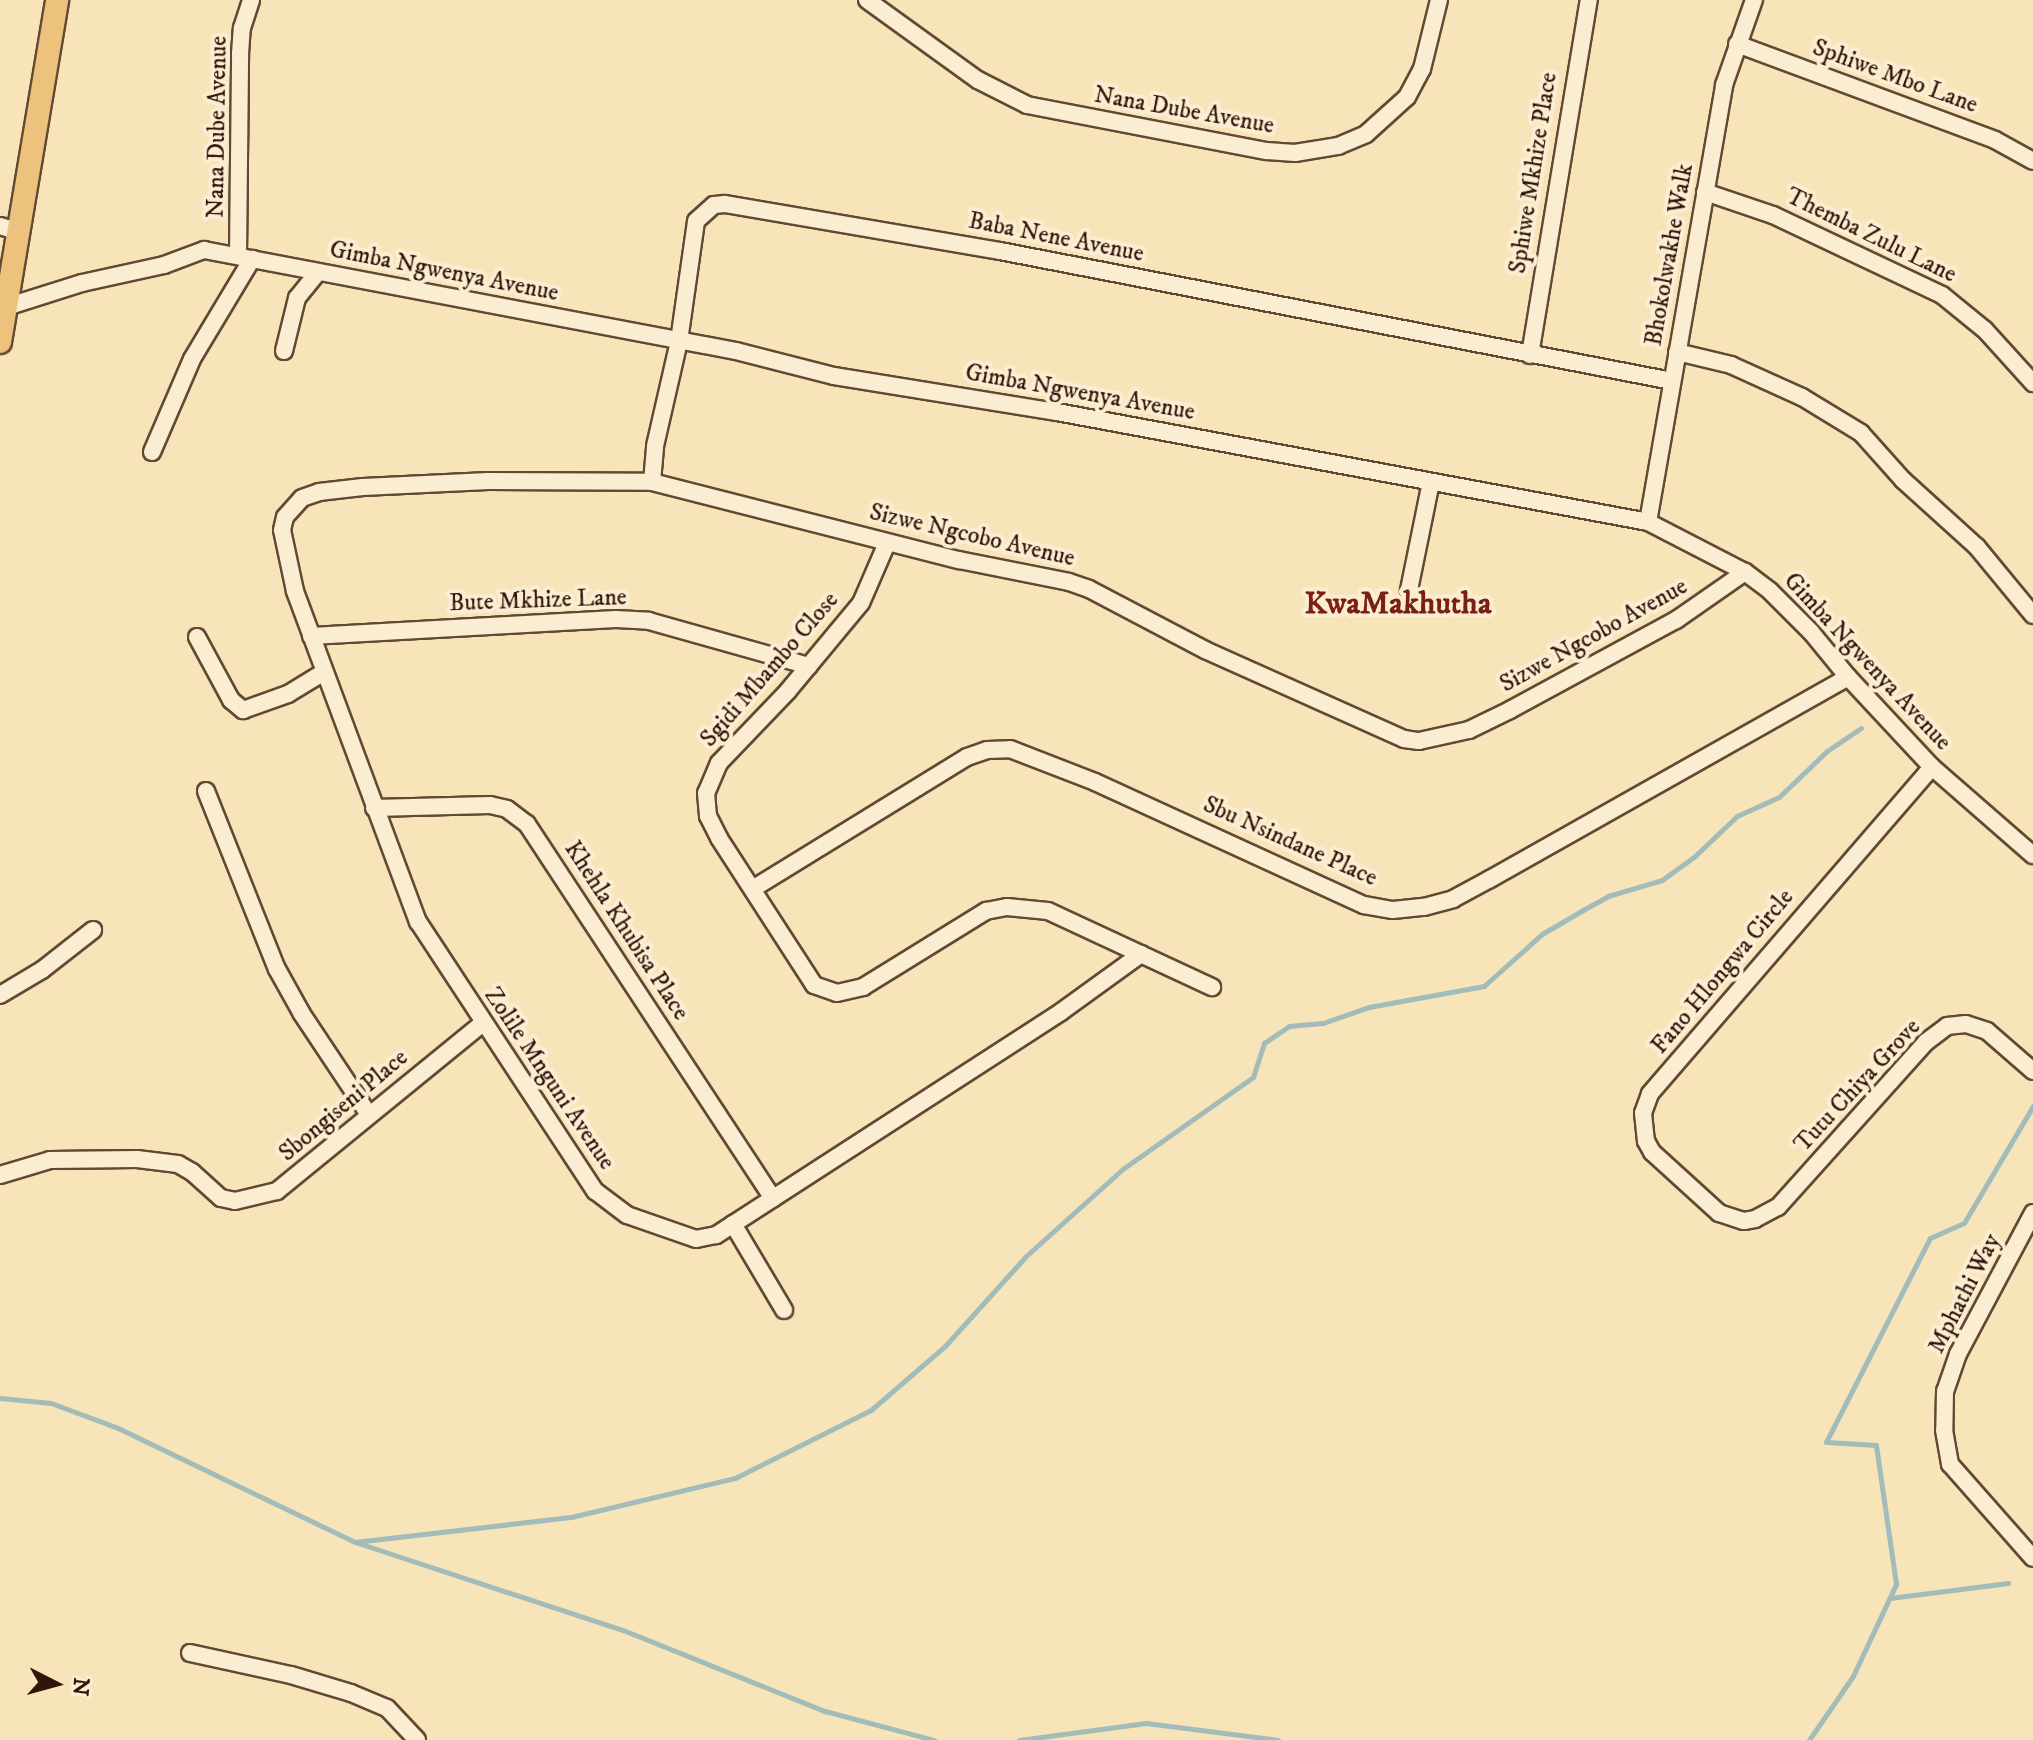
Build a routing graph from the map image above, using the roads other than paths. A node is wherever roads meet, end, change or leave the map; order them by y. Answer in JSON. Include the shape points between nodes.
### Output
{"nodes":[{"id":1,"x":57,"y":0,"type":"edge"},
{"id":2,"x":251,"y":0,"type":"edge"},
{"id":3,"x":867,"y":0,"type":"edge"},
{"id":4,"x":1439,"y":0,"type":"edge"},
{"id":5,"x":1589,"y":0,"type":"edge"},
{"id":6,"x":1754,"y":0,"type":"edge"},
{"id":7,"x":1737,"y":44,"type":"junction"},
{"id":8,"x":2033,"y":161,"type":"edge"},
{"id":9,"x":1705,"y":192,"type":"junction"},
{"id":10,"x":10,"y":229,"type":"edge"},
{"id":11,"x":245,"y":258,"type":"junction"},
{"id":12,"x":318,"y":272,"type":"junction"},
{"id":13,"x":6,"y":307,"type":"junction"},
{"id":14,"x":679,"y":341,"type":"junction"},
{"id":15,"x":0,"y":342,"type":"edge"},
{"id":16,"x":284,"y":351,"type":"dead end"},
{"id":17,"x":1677,"y":352,"type":"junction"},
{"id":18,"x":1530,"y":355,"type":"junction"},
{"id":19,"x":1672,"y":381,"type":"junction"},
{"id":20,"x":2033,"y":383,"type":"edge"},
{"id":21,"x":152,"y":452,"type":"dead end"},
{"id":22,"x":652,"y":482,"type":"junction"},
{"id":23,"x":1431,"y":482,"type":"junction"},
{"id":24,"x":1648,"y":522,"type":"junction"},
{"id":25,"x":282,"y":530,"type":"joint"},
{"id":26,"x":887,"y":543,"type":"junction"},
{"id":27,"x":1745,"y":572,"type":"junction"},
{"id":28,"x":1409,"y":590,"type":"dead end"},
{"id":29,"x":2033,"y":615,"type":"edge"},
{"id":30,"x":311,"y":636,"type":"junction"},
{"id":31,"x":197,"y":637,"type":"dead end"},
{"id":32,"x":809,"y":666,"type":"junction"},
{"id":33,"x":324,"y":672,"type":"junction"},
{"id":34,"x":1848,"y":677,"type":"junction"},
{"id":35,"x":1932,"y":767,"type":"junction"},
{"id":36,"x":206,"y":791,"type":"dead end"},
{"id":37,"x":374,"y":808,"type":"junction"},
{"id":38,"x":2033,"y":855,"type":"edge"},
{"id":39,"x":754,"y":888,"type":"junction"},
{"id":40,"x":93,"y":930,"type":"dead end"},
{"id":41,"x":1141,"y":954,"type":"junction"},
{"id":42,"x":1212,"y":987,"type":"dead end"},
{"id":43,"x":0,"y":995,"type":"edge"},
{"id":44,"x":483,"y":1023,"type":"junction"},
{"id":45,"x":2033,"y":1071,"type":"edge"},
{"id":46,"x":369,"y":1115,"type":"junction"},
{"id":47,"x":0,"y":1175,"type":"edge"},
{"id":48,"x":773,"y":1198,"type":"junction"},
{"id":49,"x":1719,"y":1213,"type":"joint"},
{"id":50,"x":2033,"y":1213,"type":"edge"},
{"id":51,"x":733,"y":1224,"type":"junction"},
{"id":52,"x":784,"y":1310,"type":"dead end"},
{"id":53,"x":2033,"y":1558,"type":"edge"},
{"id":54,"x":190,"y":1653,"type":"dead end"},
{"id":55,"x":417,"y":1740,"type":"edge"}],
"edges":[{"from":1,"to":10,"type":"main road"},
{"from":2,"to":11,"type":"street","name":"Nana Dube Avenue","via":[[240,54]]},
{"from":3,"to":4,"type":"street","name":"Nana Dube Avenue","via":[[978,80],[1027,105],[1295,153],[1338,146],[1366,134],[1407,97],[1422,69]]},
{"from":5,"to":18,"type":"street","name":"Sphiwe Mkhize Place"},
{"from":6,"to":7,"type":"street","name":"Bhokolwakhe Walk"},
{"from":7,"to":8,"type":"street","name":"Sphiwe Mbo Lane","via":[[1995,140]]},
{"from":7,"to":9,"type":"street","name":"Bhokolwakhe Walk","via":[[1724,85]]},
{"from":9,"to":17,"type":"street","name":"Bhokolwakhe Walk"},
{"from":9,"to":20,"type":"street","name":"Themba Zulu Lane","via":[[1773,215],[1942,295],[1985,330]]},
{"from":10,"to":13,"type":"main road"},
{"from":11,"to":12,"type":"street","name":"Gimba Ngwenya Avenue"},
{"from":11,"to":13,"type":"street","name":"Gimba Ngwenya Avenue","via":[[193,251],[173,263]]},
{"from":11,"to":21,"type":"street","via":[[192,359]]},
{"from":12,"to":14,"type":"street","name":"Gimba Ngwenya Avenue"},
{"from":12,"to":16,"type":"street","via":[[297,298]]},
{"from":13,"to":15,"type":"main road"},
{"from":14,"to":18,"type":"street","name":"Baba Nene Avenue","via":[[696,221],[714,205],[725,204],[1000,251]]},
{"from":14,"to":22,"type":"street","name":"Baba Nene Avenue","via":[[660,417]]},
{"from":14,"to":23,"type":"street","name":"Gimba Ngwenya Avenue","via":[[834,376]]},
{"from":17,"to":19,"type":"street","name":"Bhokolwakhe Walk"},
{"from":17,"to":29,"type":"street","via":[[1731,365],[1802,397],[1861,433],[1903,480],[1977,547]]},
{"from":18,"to":19,"type":"street","name":"Baba Nene Avenue"},
{"from":19,"to":24,"type":"street","name":"Bhokolwakhe Walk"},
{"from":22,"to":25,"type":"street","name":"Sizwe Ngcobo Avenue","via":[[488,481],[319,492],[292,505]]},
{"from":22,"to":26,"type":"street","name":"Sizwe Ngcobo Avenue"},
{"from":23,"to":24,"type":"street","name":"Gimba Ngwenya Avenue"},
{"from":23,"to":28,"type":"street"},
{"from":24,"to":27,"type":"street","name":"Gimba Ngwenya Avenue"},
{"from":25,"to":30,"type":"street","name":"Zolile Mnguni Avenue"},
{"from":26,"to":27,"type":"street","name":"Sizwe Ngcobo Avenue","via":[[1089,589],[1218,656],[1419,741],[1469,730],[1510,710],[1676,620]]},
{"from":26,"to":32,"type":"street","name":"Sgidi Mbambo Close","via":[[861,603]]},
{"from":27,"to":34,"type":"street","name":"Gimba Ngwenya Avenue","via":[[1811,632]]},
{"from":30,"to":32,"type":"street","name":"Bute Mkhize Lane","via":[[638,620]]},
{"from":30,"to":33,"type":"street","name":"Zolile Mnguni Avenue"},
{"from":31,"to":33,"type":"street","via":[[231,700],[243,710],[288,694]]},
{"from":32,"to":39,"type":"street","name":"Sgidi Mbambo Close","via":[[719,763],[706,793],[708,816]]},
{"from":33,"to":37,"type":"street","name":"Zolile Mnguni Avenue"},
{"from":34,"to":35,"type":"street","name":"Gimba Ngwenya Avenue"},
{"from":34,"to":39,"type":"street","name":"Sbu Nsindane Place","via":[[1490,879],[1424,907],[1393,910],[1364,905],[1095,782],[1010,749],[967,757]]},
{"from":35,"to":38,"type":"street","name":"Gimba Ngwenya Avenue"},
{"from":35,"to":49,"type":"street","name":"Fano Hlongwa Circle","via":[[1650,1094],[1643,1113],[1652,1152]]},
{"from":36,"to":46,"type":"street","via":[[277,969]]},
{"from":37,"to":44,"type":"street","name":"Zolile Mnguni Avenue","via":[[418,922]]},
{"from":37,"to":48,"type":"street","name":"Khehla Khubisa Place","via":[[490,805],[507,809],[527,824]]},
{"from":39,"to":41,"type":"street","name":"Sgidi Mbambo Close","via":[[814,985],[837,993],[863,987],[986,911],[1007,907],[1048,911]]},
{"from":40,"to":43,"type":"street"},
{"from":41,"to":42,"type":"street","name":"Sgidi Mbambo Close"},
{"from":41,"to":48,"type":"street","name":"Zolile Mnguni Avenue","via":[[1061,1012]]},
{"from":44,"to":46,"type":"street","name":"Sbongiseni Place"},
{"from":44,"to":51,"type":"street","name":"Zolile Mnguni Avenue","via":[[609,1205],[696,1239]]},
{"from":45,"to":49,"type":"street","name":"Tutu Chiya Grove","via":[[1987,1031],[1966,1024],[1947,1026],[1926,1042],[1778,1207],[1744,1221]]},
{"from":46,"to":47,"type":"street","name":"Sbongiseni Place","via":[[293,1181],[277,1191],[235,1201],[221,1198],[192,1172],[162,1161],[72,1158],[28,1164]]},
{"from":48,"to":51,"type":"street","name":"Zolile Mnguni Avenue"},
{"from":50,"to":53,"type":"street","name":"Mphathi Way","via":[[1958,1354],[1945,1391],[1944,1430],[1950,1464]]},
{"from":51,"to":52,"type":"street"},
{"from":54,"to":55,"type":"street","via":[[351,1693],[387,1708]]}]}
